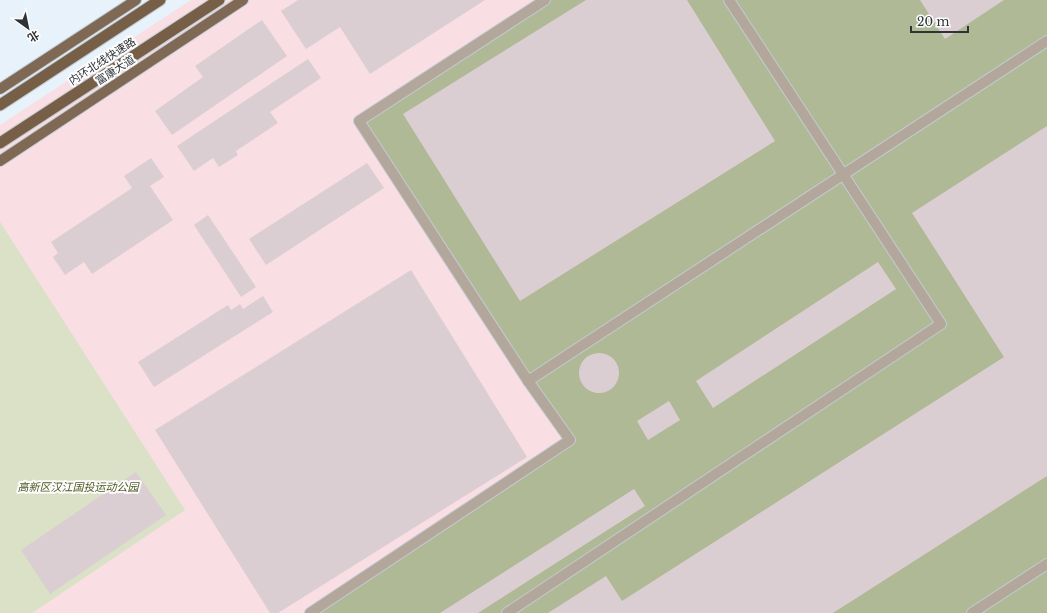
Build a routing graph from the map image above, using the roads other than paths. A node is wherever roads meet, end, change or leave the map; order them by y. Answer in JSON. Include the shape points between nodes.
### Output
{"nodes":[{"id":1,"x":136,"y":0,"type":"edge"},
{"id":2,"x":160,"y":0,"type":"edge"},
{"id":3,"x":219,"y":0,"type":"edge"},
{"id":4,"x":243,"y":0,"type":"edge"},
{"id":5,"x":545,"y":0,"type":"edge"},
{"id":6,"x":729,"y":0,"type":"edge"},
{"id":7,"x":1047,"y":41,"type":"edge"},
{"id":8,"x":0,"y":89,"type":"edge"},
{"id":9,"x":0,"y":105,"type":"edge"},
{"id":10,"x":0,"y":143,"type":"edge"},
{"id":11,"x":0,"y":160,"type":"edge"},
{"id":12,"x":843,"y":175,"type":"junction"},
{"id":13,"x":528,"y":381,"type":"junction"},
{"id":14,"x":1047,"y":564,"type":"edge"},
{"id":15,"x":310,"y":613,"type":"edge"},
{"id":16,"x":507,"y":613,"type":"edge"},
{"id":17,"x":972,"y":613,"type":"edge"}],
"edges":[{"from":1,"to":8,"type":"main road"},
{"from":2,"to":9,"type":"highway","name":"内环北线快速路"},
{"from":3,"to":10,"type":"highway","name":"内环北线快速路"},
{"from":4,"to":11,"type":"main road","name":"富康大道"},
{"from":5,"to":13,"type":"lane","via":[[359,121]]},
{"from":6,"to":12,"type":"lane"},
{"from":7,"to":12,"type":"lane"},
{"from":12,"to":13,"type":"lane"},
{"from":12,"to":16,"type":"lane","via":[[941,324]]},
{"from":13,"to":15,"type":"lane","via":[[570,440]]},
{"from":14,"to":17,"type":"lane"}]}
